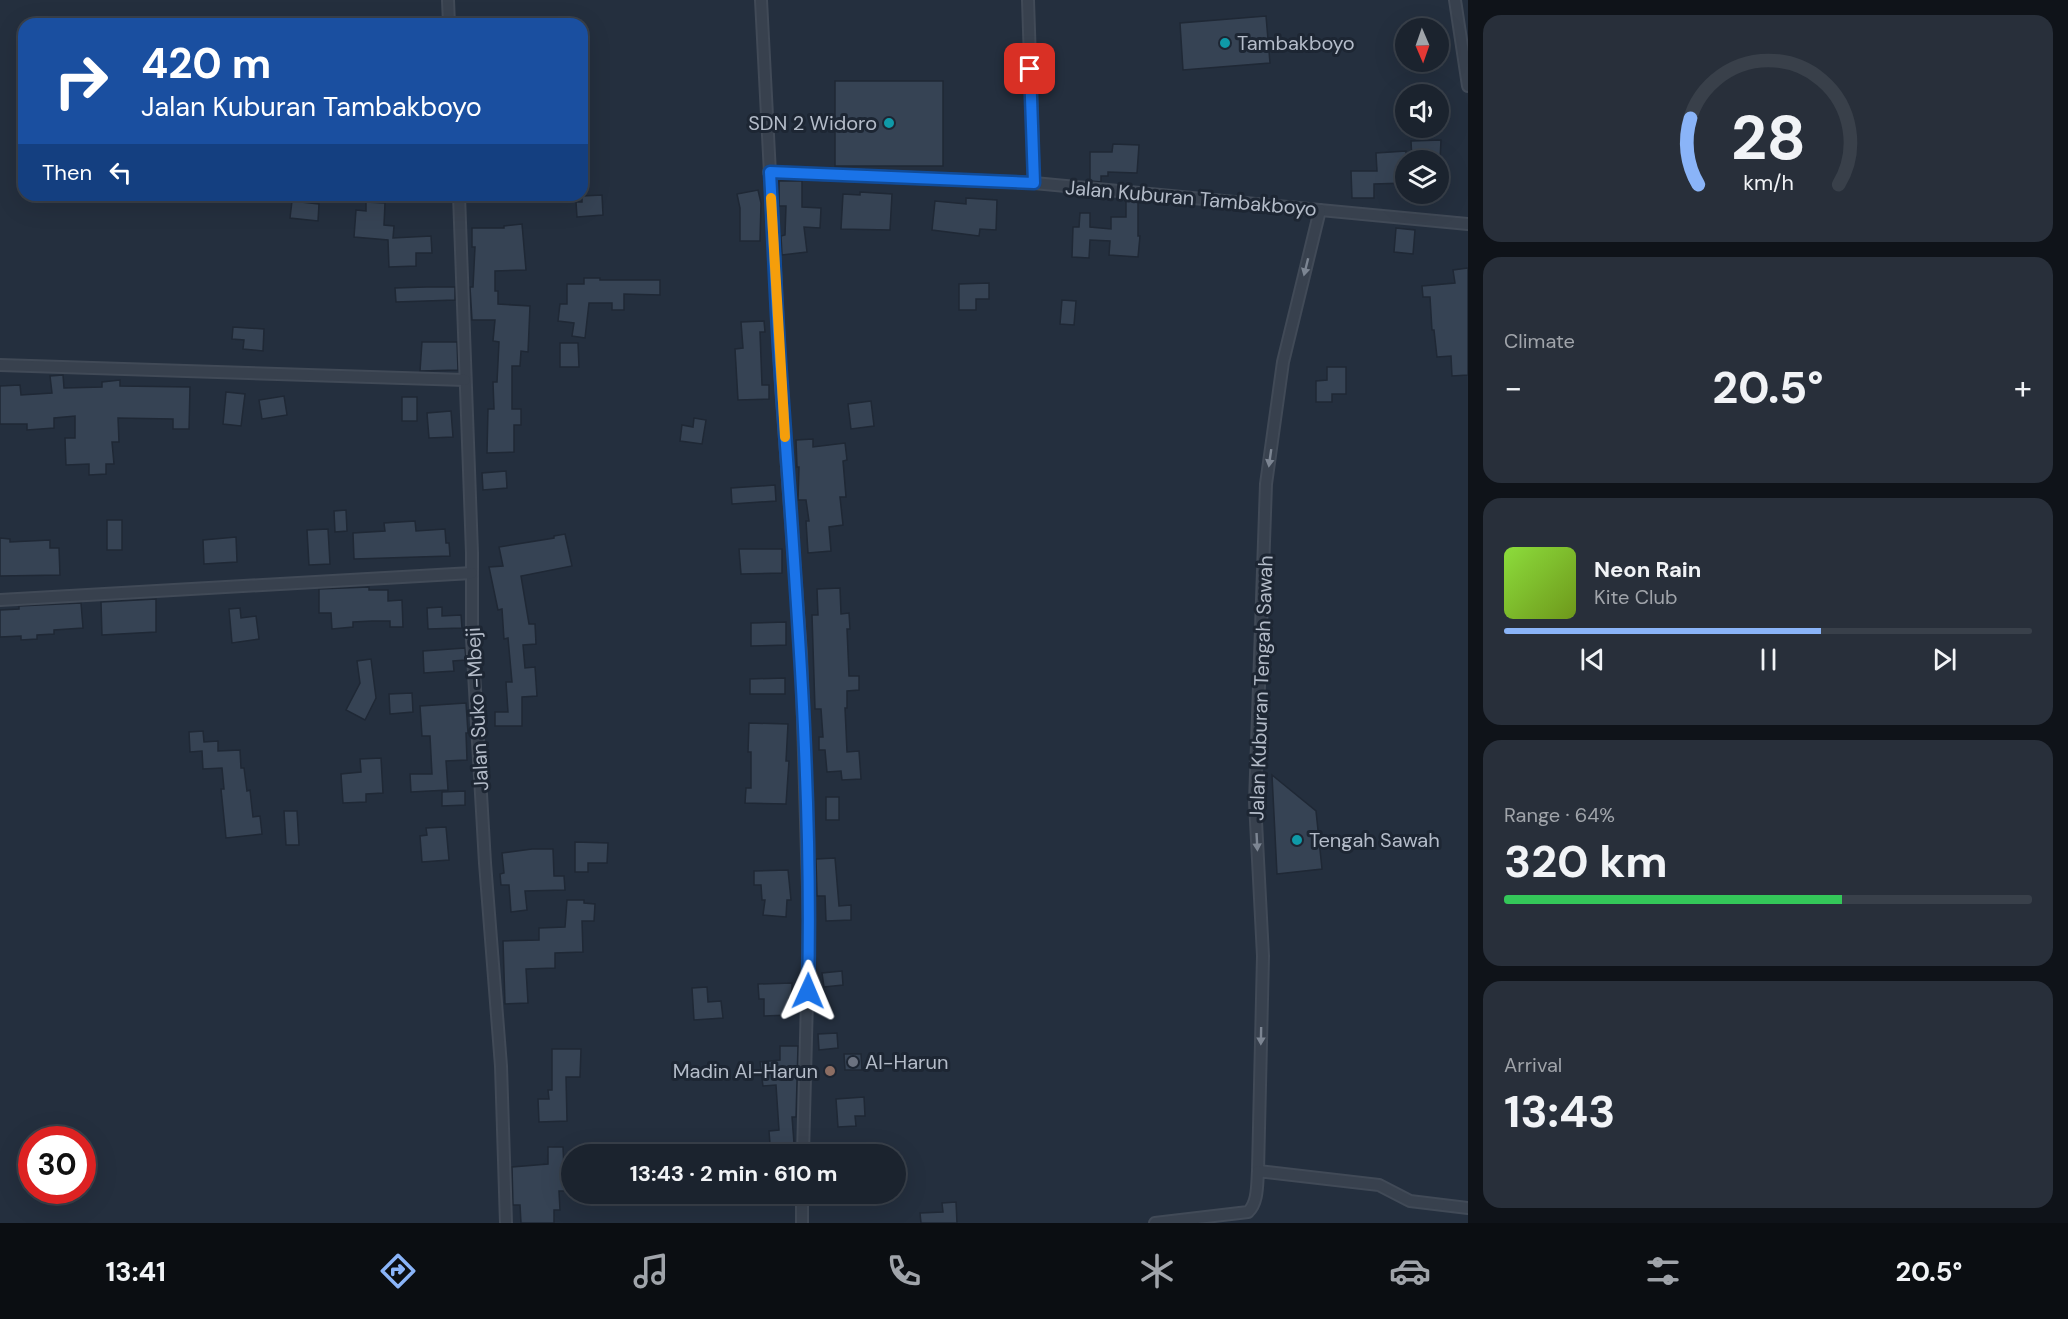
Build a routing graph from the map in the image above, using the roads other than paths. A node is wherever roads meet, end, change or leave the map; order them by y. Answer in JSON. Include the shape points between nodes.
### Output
{"nodes":[{"id":1,"x":448,"y":0,"type":"edge"},
{"id":2,"x":761,"y":0,"type":"edge"},
{"id":3,"x":1028,"y":0,"type":"edge"},
{"id":4,"x":1455,"y":0,"type":"edge"},
{"id":5,"x":449,"y":18,"type":"edge"},
{"id":6,"x":1468,"y":86,"type":"edge"},
{"id":7,"x":770,"y":172,"type":"junction"},
{"id":8,"x":1034,"y":183,"type":"junction"},
{"id":9,"x":459,"y":201,"type":"edge"},
{"id":10,"x":1320,"y":210,"type":"junction"},
{"id":11,"x":1468,"y":224,"type":"edge"},
{"id":12,"x":0,"y":365,"type":"edge"},
{"id":13,"x":465,"y":380,"type":"junction"},
{"id":14,"x":472,"y":573,"type":"junction"},
{"id":15,"x":0,"y":600,"type":"edge"},
{"id":16,"x":803,"y":1144,"type":"edge"},
{"id":17,"x":1258,"y":1171,"type":"junction"},
{"id":18,"x":802,"y":1204,"type":"edge"},
{"id":19,"x":1468,"y":1208,"type":"edge"},
{"id":20,"x":506,"y":1223,"type":"edge"},
{"id":21,"x":802,"y":1223,"type":"edge"},
{"id":22,"x":1155,"y":1223,"type":"edge"}],
"edges":[{"from":1,"to":5,"type":"street"},
{"from":2,"to":7,"type":"street"},
{"from":3,"to":8,"type":"street"},
{"from":4,"to":6,"type":"street"},
{"from":7,"to":8,"type":"street","name":"Jalan Kuburan Tambakboyo"},
{"from":7,"to":16,"type":"street","via":[[801,653],[809,921]]},
{"from":8,"to":10,"type":"street","name":"Jalan Kuburan Tambakboyo"},
{"from":9,"to":13,"type":"street","name":"Jalan Suko -Mbeji"},
{"from":10,"to":11,"type":"street","name":"Jalan Kuburan Tambakboyo"},
{"from":10,"to":17,"type":"street","name":"Jalan Kuburan Tengah Sawah","one_way":true,"via":[[1283,362],[1266,484],[1255,802],[1263,956]]},
{"from":12,"to":13,"type":"street"},
{"from":13,"to":14,"type":"street","name":"Jalan Suko -Mbeji"},
{"from":14,"to":15,"type":"street"},
{"from":14,"to":20,"type":"street","name":"Jalan Suko -Mbeji","via":[[472,638],[501,1066]]},
{"from":17,"to":19,"type":"street","via":[[1379,1185],[1410,1201]]},
{"from":17,"to":22,"type":"street","name":"Jalan Kuburan Tengah Sawah","via":[[1255,1198],[1248,1212]]},
{"from":18,"to":21,"type":"street"}]}
